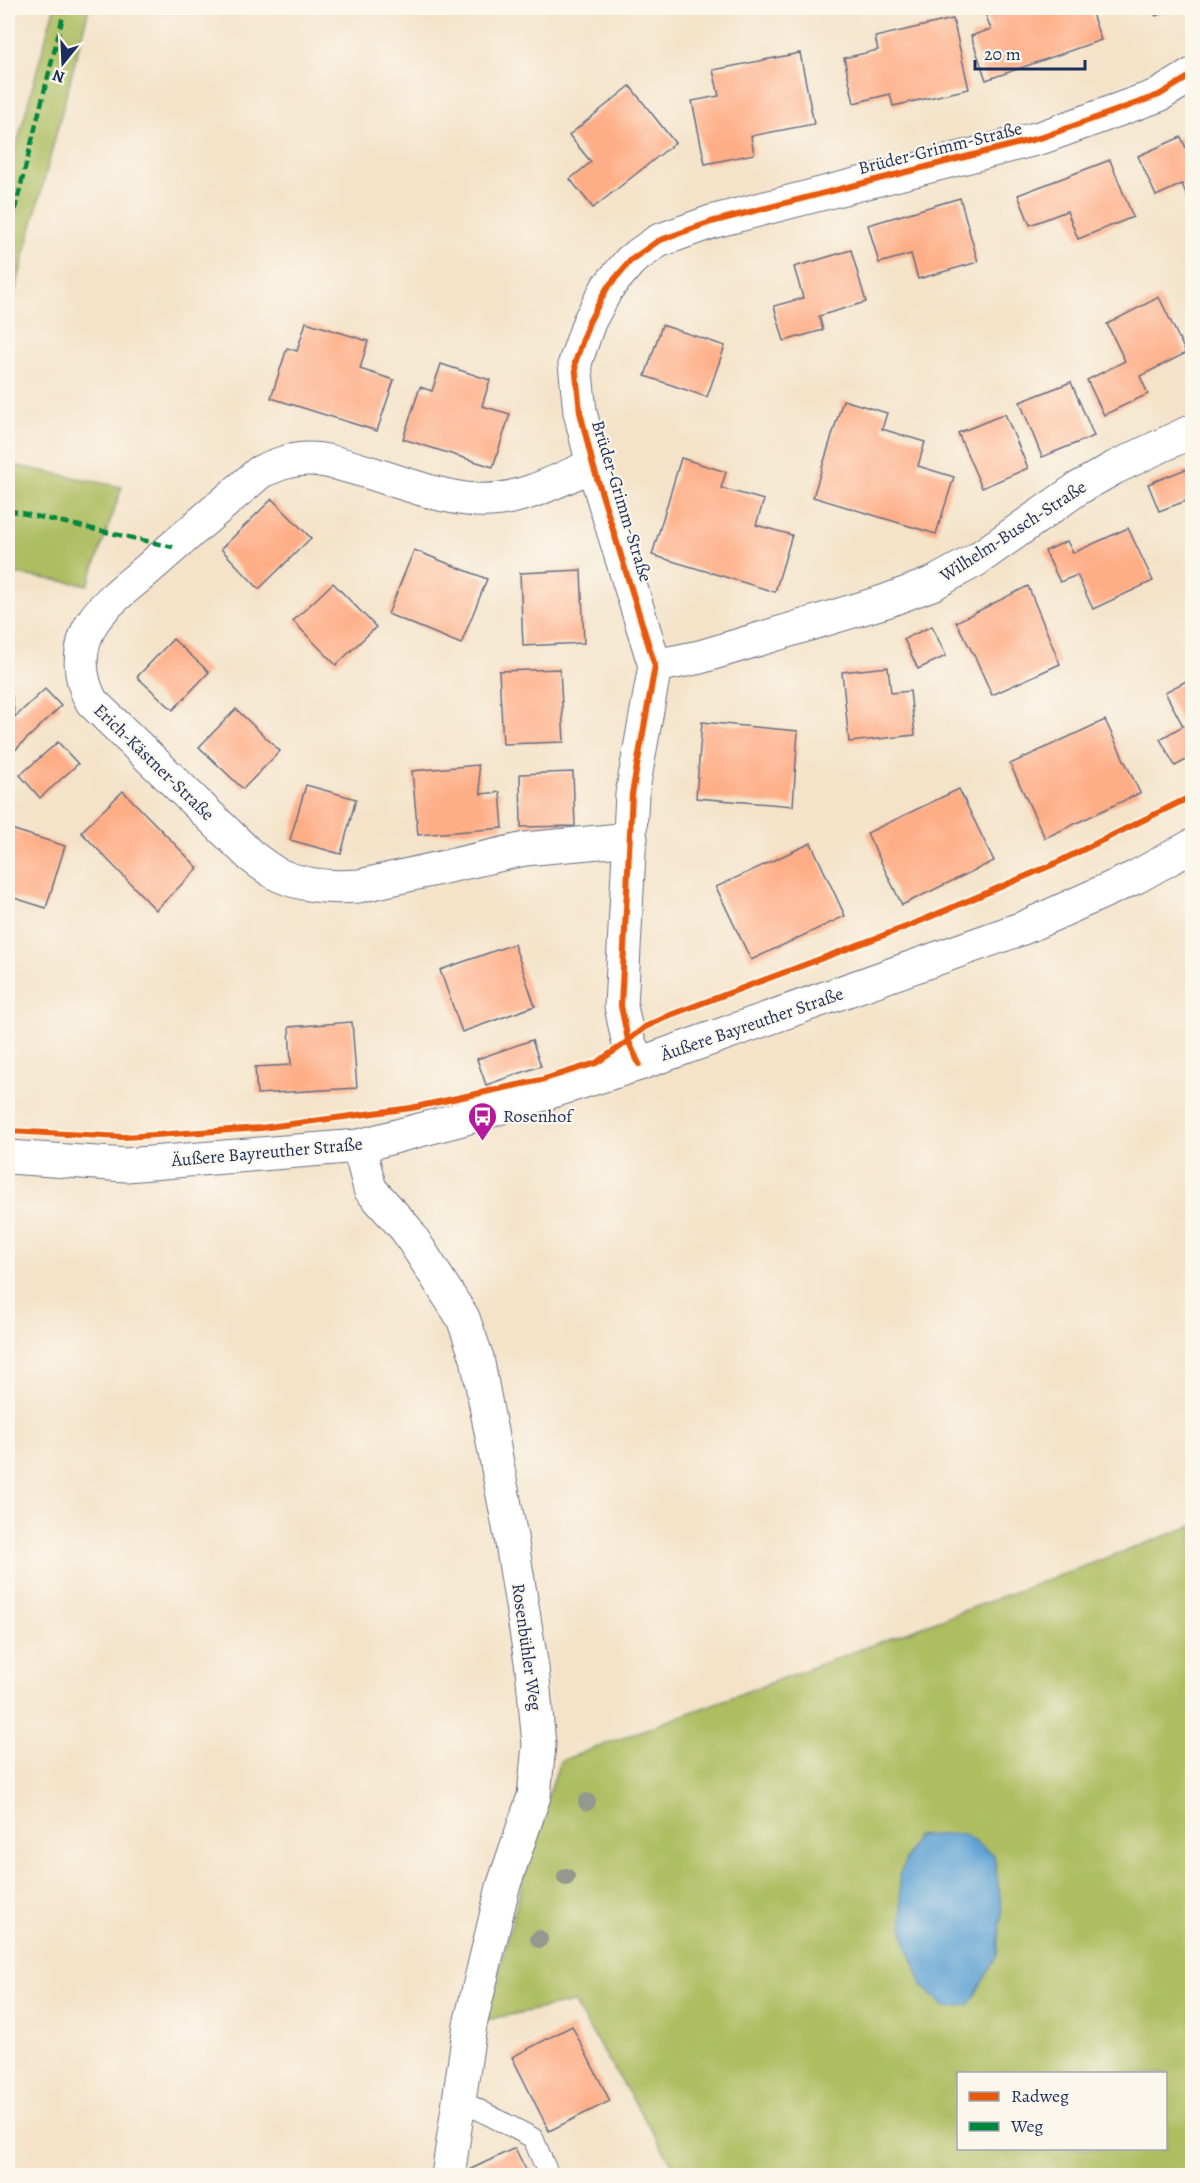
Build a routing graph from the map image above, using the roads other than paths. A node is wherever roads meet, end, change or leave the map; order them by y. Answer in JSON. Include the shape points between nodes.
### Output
{"nodes":[{"id":1,"x":1192,"y":75,"type":"edge"},
{"id":2,"x":1192,"y":431,"type":"edge"},
{"id":3,"x":593,"y":465,"type":"junction"},
{"id":4,"x":655,"y":666,"type":"junction"},
{"id":5,"x":631,"y":839,"type":"junction"},
{"id":6,"x":1192,"y":846,"type":"edge"},
{"id":7,"x":639,"y":1064,"type":"junction"},
{"id":8,"x":359,"y":1146,"type":"junction"},
{"id":9,"x":8,"y":1157,"type":"edge"},
{"id":10,"x":460,"y":2100,"type":"junction"},
{"id":11,"x":448,"y":2175,"type":"edge"},
{"id":12,"x":549,"y":2175,"type":"edge"}],
"edges":[{"from":1,"to":3,"type":"street","name":"Brüder-Grimm-Straße","via":[[1159,95],[1043,137],[711,222],[657,241],[631,260],[607,288],[589,322],[575,363],[580,412]]},
{"from":2,"to":4,"type":"street","name":"Wilhelm-Busch-Straße","via":[[1077,489],[976,560],[934,583],[700,657]]},
{"from":3,"to":4,"type":"street","name":"Brüder-Grimm-Straße"},
{"from":3,"to":5,"type":"street","name":"Erich-Kästner-Straße","via":[[527,494],[477,500],[453,497],[337,463],[309,459],[276,465],[260,472],[117,596],[93,622],[82,646],[81,668],[84,689],[92,702],[251,856],[276,873],[305,883],[332,888],[359,886],[525,849]]},
{"from":4,"to":5,"type":"street","name":"Brüder-Grimm-Straße","via":[[632,794]]},
{"from":5,"to":7,"type":"street","name":"Brüder-Grimm-Straße","via":[[621,1006],[628,1040]]},
{"from":6,"to":7,"type":"street","name":"Äußere Bayreuther Straße","via":[[1136,878],[1023,928]]},
{"from":7,"to":8,"type":"street","name":"Äußere Bayreuther Straße","via":[[473,1116]]},
{"from":8,"to":9,"type":"street","name":"Äußere Bayreuther Straße","via":[[126,1165]]},
{"from":8,"to":10,"type":"street","name":"Rosenbühler Weg","via":[[370,1189],[406,1228],[463,1318],[477,1358],[532,1668],[539,1745],[534,1796],[503,1887],[471,2025]]},
{"from":10,"to":11,"type":"street","name":"Rosenbühler Weg"},
{"from":10,"to":12,"type":"lane","via":[[533,2138]]}]}
